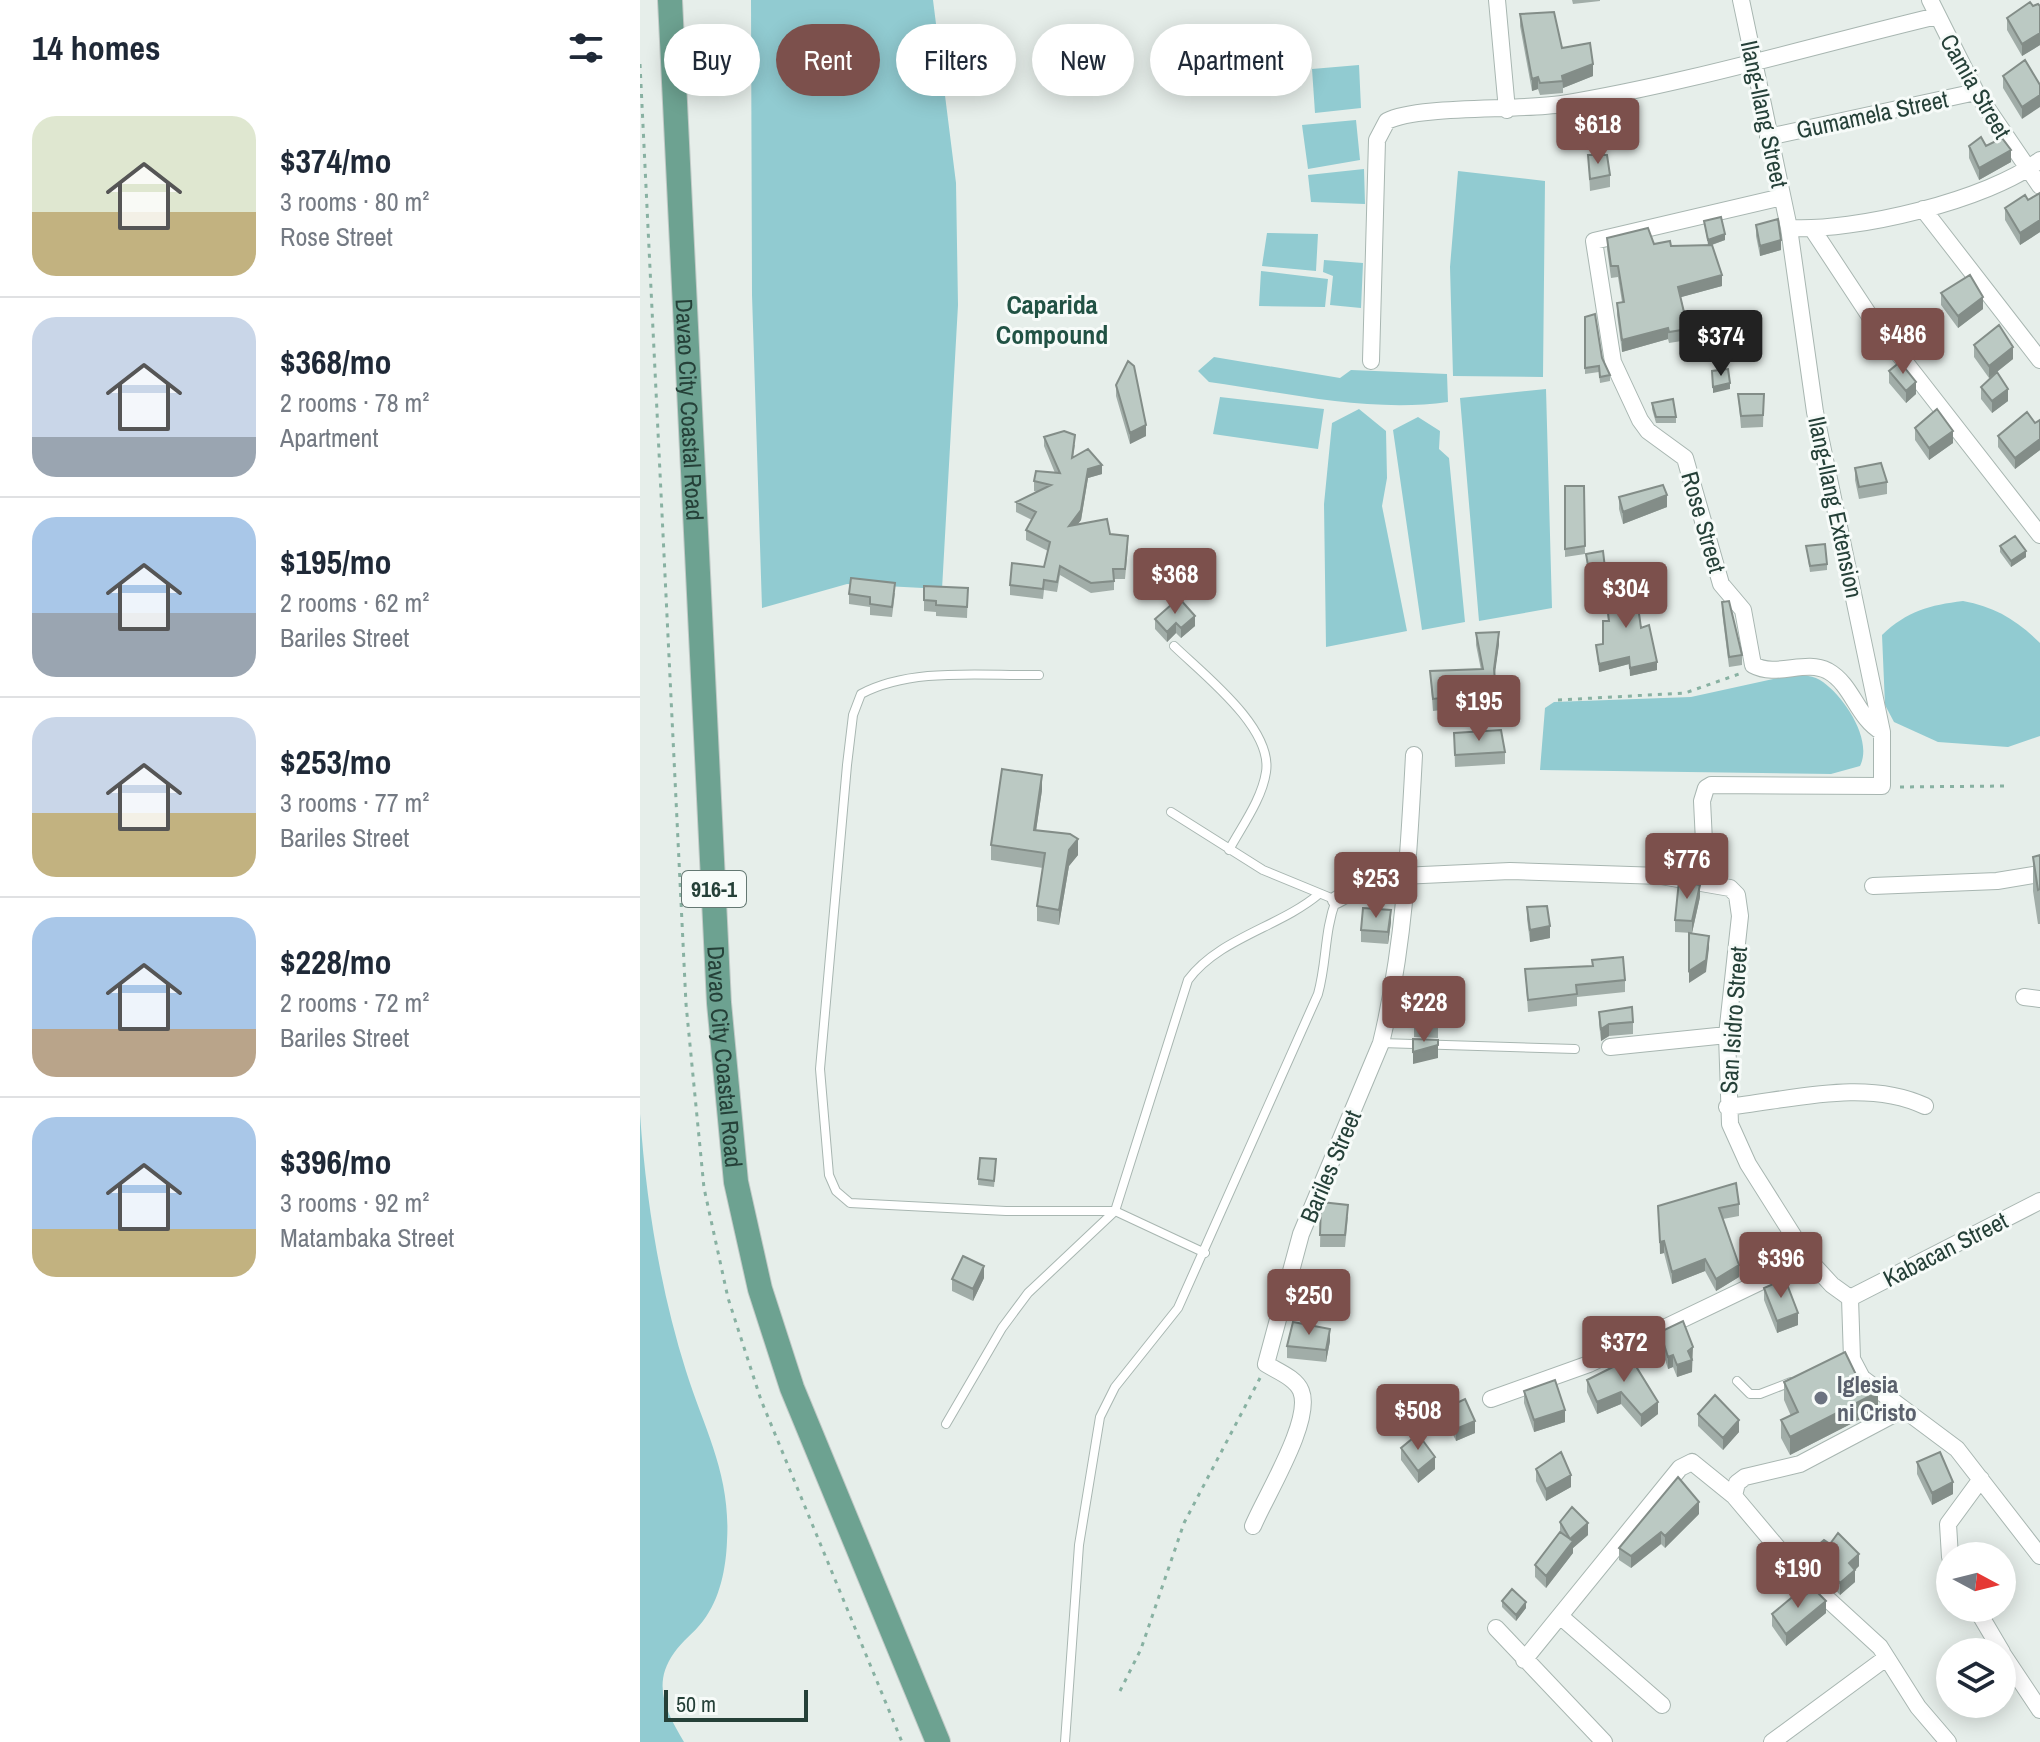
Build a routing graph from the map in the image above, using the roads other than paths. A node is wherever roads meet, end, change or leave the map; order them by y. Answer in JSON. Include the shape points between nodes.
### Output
{"nodes":[{"id":1,"x":670,"y":0,"type":"edge"},
{"id":2,"x":1497,"y":0,"type":"edge"},
{"id":3,"x":1741,"y":0,"type":"edge"},
{"id":4,"x":1930,"y":0,"type":"edge"},
{"id":5,"x":1937,"y":16,"type":"junction"},
{"id":6,"x":1753,"y":60,"type":"junction"},
{"id":7,"x":1976,"y":92,"type":"junction"},
{"id":8,"x":1507,"y":110,"type":"junction"},
{"id":9,"x":1768,"y":137,"type":"junction"},
{"id":10,"x":2033,"y":165,"type":"edge"},
{"id":11,"x":2040,"y":186,"type":"edge"},
{"id":12,"x":1782,"y":197,"type":"junction"},
{"id":13,"x":1923,"y":209,"type":"junction"},
{"id":14,"x":1789,"y":228,"type":"junction"},
{"id":15,"x":1813,"y":230,"type":"junction"},
{"id":16,"x":2040,"y":360,"type":"edge"},
{"id":17,"x":1371,"y":361,"type":"dead end"},
{"id":18,"x":2040,"y":535,"type":"edge"},
{"id":19,"x":1174,"y":646,"type":"dead end"},
{"id":20,"x":1039,"y":675,"type":"dead end"},
{"id":21,"x":1882,"y":732,"type":"junction"},
{"id":22,"x":1414,"y":755,"type":"dead end"},
{"id":23,"x":1171,"y":812,"type":"dead end"},
{"id":24,"x":1229,"y":850,"type":"junction"},
{"id":25,"x":1408,"y":874,"type":"junction"},
{"id":26,"x":2040,"y":874,"type":"edge"},
{"id":27,"x":1706,"y":882,"type":"junction"},
{"id":28,"x":1873,"y":886,"type":"dead end"},
{"id":29,"x":1319,"y":894,"type":"junction"},
{"id":30,"x":1336,"y":900,"type":"junction"},
{"id":31,"x":1727,"y":1035,"type":"junction"},
{"id":32,"x":1381,"y":1043,"type":"junction"},
{"id":33,"x":1610,"y":1047,"type":"dead end"},
{"id":34,"x":1575,"y":1049,"type":"dead end"},
{"id":35,"x":1925,"y":1106,"type":"dead end"},
{"id":36,"x":1727,"y":1107,"type":"junction"},
{"id":37,"x":2040,"y":1201,"type":"edge"},
{"id":38,"x":1115,"y":1211,"type":"junction"},
{"id":39,"x":1205,"y":1253,"type":"junction"},
{"id":40,"x":1808,"y":1259,"type":"junction"},
{"id":41,"x":1850,"y":1298,"type":"junction"},
{"id":42,"x":1797,"y":1379,"type":"edge"},
{"id":43,"x":1737,"y":1381,"type":"dead end"},
{"id":44,"x":1491,"y":1399,"type":"dead end"},
{"id":45,"x":1902,"y":1410,"type":"junction"},
{"id":46,"x":946,"y":1424,"type":"dead end"},
{"id":47,"x":1981,"y":1479,"type":"junction"},
{"id":48,"x":1734,"y":1496,"type":"junction"},
{"id":49,"x":1253,"y":1526,"type":"dead end"},
{"id":50,"x":1949,"y":1542,"type":"edge"},
{"id":51,"x":2040,"y":1556,"type":"edge"},
{"id":52,"x":1560,"y":1616,"type":"junction"},
{"id":53,"x":1496,"y":1628,"type":"dead end"},
{"id":54,"x":1886,"y":1658,"type":"junction"},
{"id":55,"x":1524,"y":1660,"type":"junction"},
{"id":56,"x":2016,"y":1673,"type":"edge"},
{"id":57,"x":1662,"y":1705,"type":"dead end"},
{"id":58,"x":2040,"y":1710,"type":"edge"},
{"id":59,"x":938,"y":1742,"type":"edge"},
{"id":60,"x":1065,"y":1742,"type":"edge"},
{"id":61,"x":1604,"y":1742,"type":"edge"},
{"id":62,"x":1772,"y":1742,"type":"edge"},
{"id":63,"x":1948,"y":1742,"type":"edge"}],
"edges":[{"from":1,"to":59,"type":"main road","name":"Davao City Coastal Road","number":"916-1","via":[[719,1003],[736,1182],[760,1289],[792,1388]]},
{"from":2,"to":8,"type":"street"},
{"from":3,"to":6,"type":"street","name":"Ilang-Ilang Street"},
{"from":4,"to":5,"type":"street","name":"Camia Street"},
{"from":5,"to":6,"type":"street"},
{"from":5,"to":7,"type":"street","name":"Camia Street"},
{"from":6,"to":8,"type":"street","via":[[1593,99]]},
{"from":6,"to":9,"type":"street","name":"Ilang-Ilang Street"},
{"from":7,"to":9,"type":"street","name":"Gumamela Street"},
{"from":7,"to":10,"type":"street","name":"Camia Street"},
{"from":8,"to":17,"type":"street","via":[[1397,116],[1380,129]]},
{"from":9,"to":12,"type":"street","name":"Ilang-Ilang Street"},
{"from":10,"to":11,"type":"street","name":"Camia Street"},
{"from":10,"to":13,"type":"street","via":[[1974,193]]},
{"from":12,"to":14,"type":"street","name":"Ilang-Ilang Street"},
{"from":12,"to":21,"type":"street","name":"Rose Street","via":[[1594,241],[1607,331],[1621,382],[1648,431],[1685,458],[1721,584],[1743,610],[1751,661],[1758,668],[1827,670]]},
{"from":13,"to":15,"type":"street"},
{"from":13,"to":16,"type":"street"},
{"from":14,"to":15,"type":"street"},
{"from":14,"to":21,"type":"street","name":"Ilang-Ilang Extension","via":[[1815,412]]},
{"from":15,"to":18,"type":"street","via":[[1873,321]]},
{"from":19,"to":24,"type":"lane","via":[[1250,723],[1266,755],[1262,787]]},
{"from":20,"to":38,"type":"lane","via":[[935,677],[881,683],[861,694],[847,765],[820,1069],[829,1175],[850,1203],[870,1206]]},
{"from":21,"to":27,"type":"street","name":"Ilang-Ilang Extension","via":[[1882,786],[1706,788]]},
{"from":22,"to":25,"type":"street","name":"Bariles Street"},
{"from":23,"to":24,"type":"lane"},
{"from":24,"to":29,"type":"lane"},
{"from":25,"to":27,"type":"street","via":[[1619,873]]},
{"from":25,"to":30,"type":"street","via":[[1364,882]]},
{"from":25,"to":32,"type":"street","name":"Bariles Street"},
{"from":26,"to":28,"type":"street"},
{"from":27,"to":31,"type":"street","name":"San Isidro Street","via":[[1724,885],[1737,895],[1740,916]]},
{"from":29,"to":30,"type":"lane"},
{"from":29,"to":38,"type":"lane","via":[[1201,963],[1188,980]]},
{"from":30,"to":39,"type":"lane","via":[[1327,924],[1318,994]]},
{"from":31,"to":33,"type":"street"},
{"from":31,"to":36,"type":"street","name":"San Isidro Street"},
{"from":32,"to":34,"type":"lane"},
{"from":32,"to":49,"type":"street","name":"Bariles Street","via":[[1301,1234],[1266,1364],[1297,1384],[1304,1406]]},
{"from":35,"to":36,"type":"street","via":[[1889,1093],[1867,1092]]},
{"from":36,"to":40,"type":"street","name":"San Isidro Street","via":[[1748,1164]]},
{"from":37,"to":41,"type":"street","name":"Kabacan Street"},
{"from":38,"to":39,"type":"lane"},
{"from":38,"to":46,"type":"lane","via":[[1028,1293]]},
{"from":39,"to":60,"type":"lane","via":[[1178,1308],[1115,1387],[1100,1417],[1079,1545]]},
{"from":40,"to":41,"type":"street","name":"San Isidro Street"},
{"from":40,"to":44,"type":"street","via":[[1589,1364]]},
{"from":41,"to":45,"type":"street","via":[[1845,1362]]},
{"from":42,"to":43,"type":"lane","via":[[1760,1394],[1750,1394]]},
{"from":45,"to":47,"type":"street","via":[[1948,1440]]},
{"from":45,"to":48,"type":"street","via":[[1800,1464],[1745,1477]]},
{"from":47,"to":50,"type":"street","via":[[1948,1524]]},
{"from":47,"to":51,"type":"street"},
{"from":48,"to":52,"type":"street","via":[[1697,1463],[1680,1468]]},
{"from":48,"to":54,"type":"street","via":[[1798,1572]]},
{"from":52,"to":55,"type":"street"},
{"from":52,"to":57,"type":"street"},
{"from":53,"to":55,"type":"street"},
{"from":54,"to":62,"type":"street"},
{"from":54,"to":63,"type":"street"},
{"from":55,"to":61,"type":"street"},
{"from":56,"to":58,"type":"street"}]}
